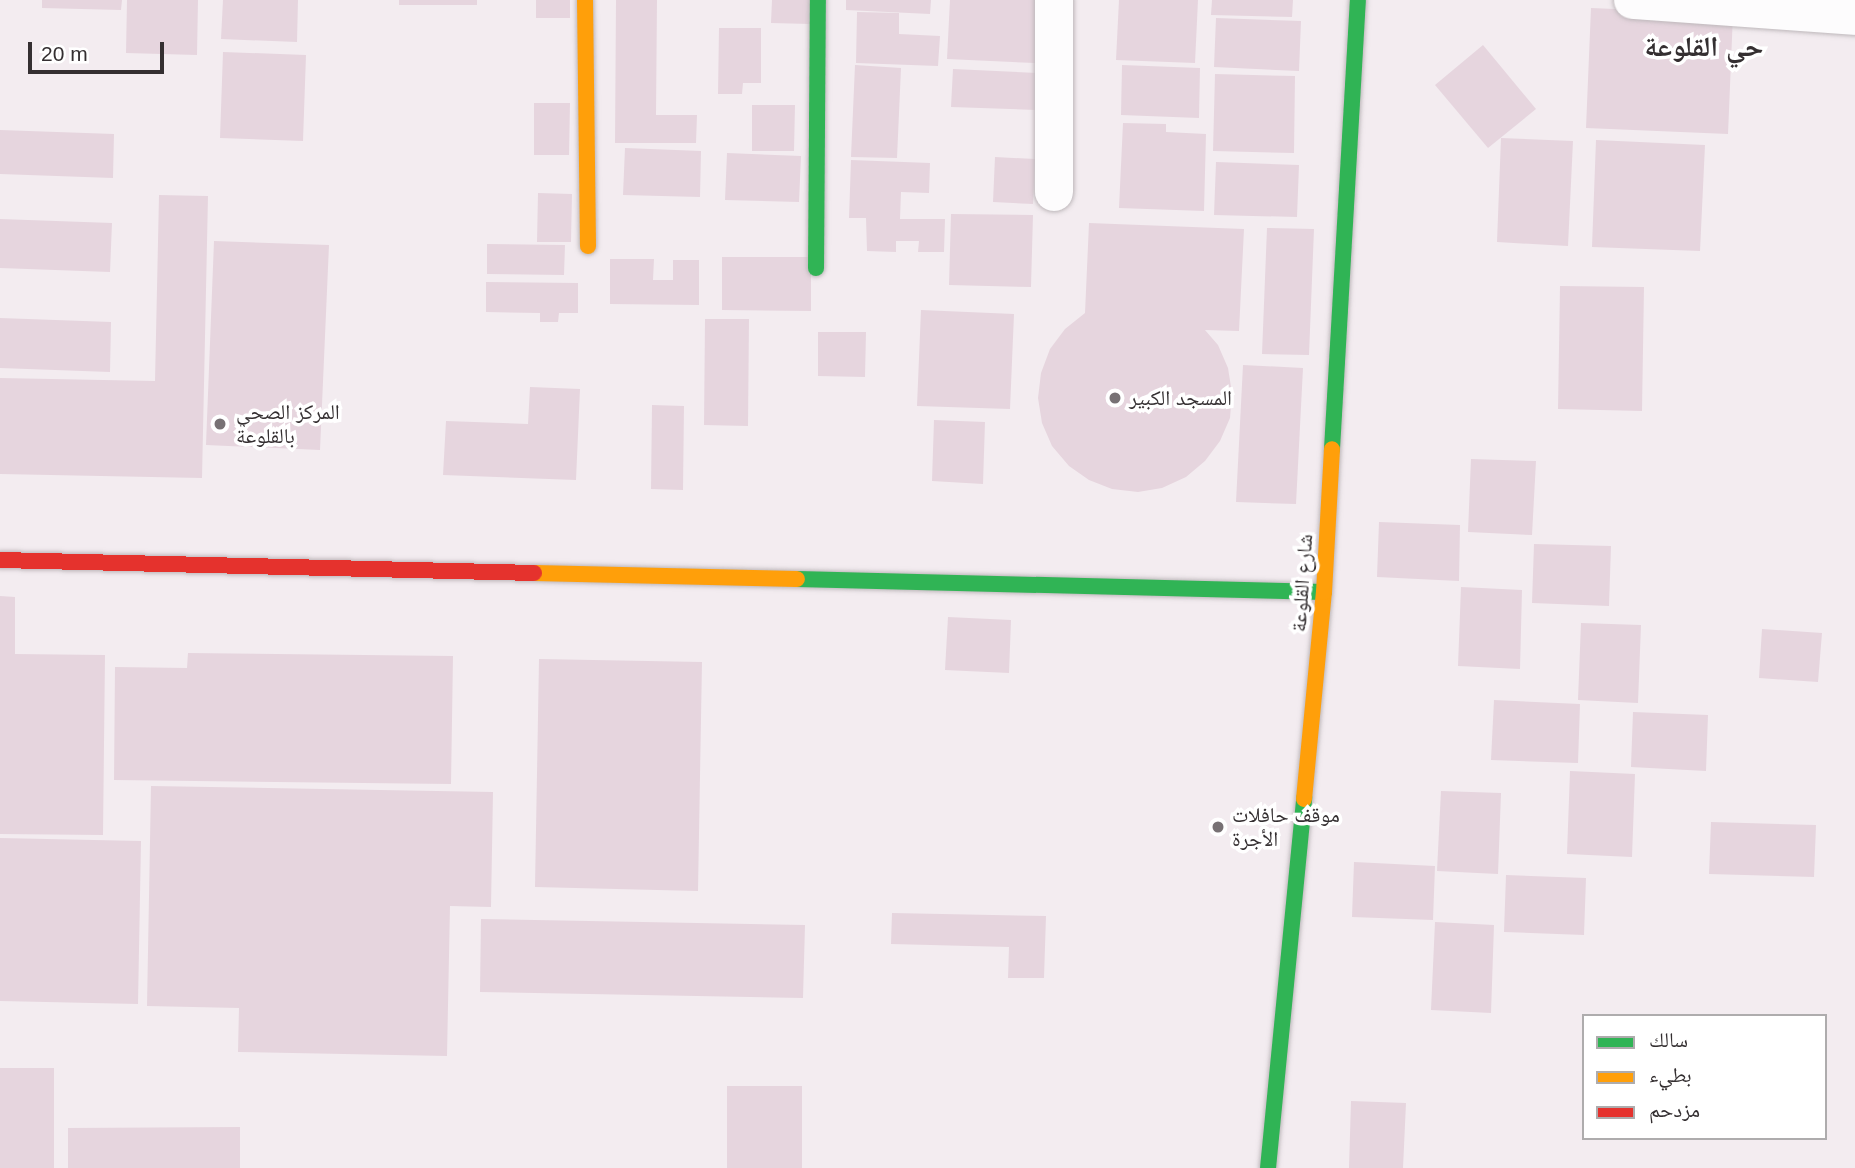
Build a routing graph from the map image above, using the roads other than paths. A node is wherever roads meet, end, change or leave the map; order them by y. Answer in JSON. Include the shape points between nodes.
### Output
{"nodes":[{"id":1,"x":585,"y":0,"type":"edge"},
{"id":2,"x":818,"y":0,"type":"edge"},
{"id":3,"x":1054,"y":0,"type":"edge"},
{"id":4,"x":1358,"y":0,"type":"edge"},
{"id":5,"x":1633,"y":0,"type":"edge"},
{"id":6,"x":1855,"y":16,"type":"edge"},
{"id":7,"x":1054,"y":192,"type":"dead end"},
{"id":8,"x":588,"y":246,"type":"dead end"},
{"id":9,"x":816,"y":268,"type":"dead end"},
{"id":10,"x":0,"y":561,"type":"edge"},
{"id":11,"x":1324,"y":592,"type":"junction"},
{"id":12,"x":1268,"y":1168,"type":"edge"}],
"edges":[{"from":1,"to":8,"type":"street"},
{"from":2,"to":9,"type":"street"},
{"from":3,"to":7,"type":"street"},
{"from":4,"to":11,"type":"street","name":"شارع القلوعة"},
{"from":5,"to":6,"type":"street"},
{"from":10,"to":11,"type":"street"},
{"from":11,"to":12,"type":"street","name":"شارع القلوعة"}]}
